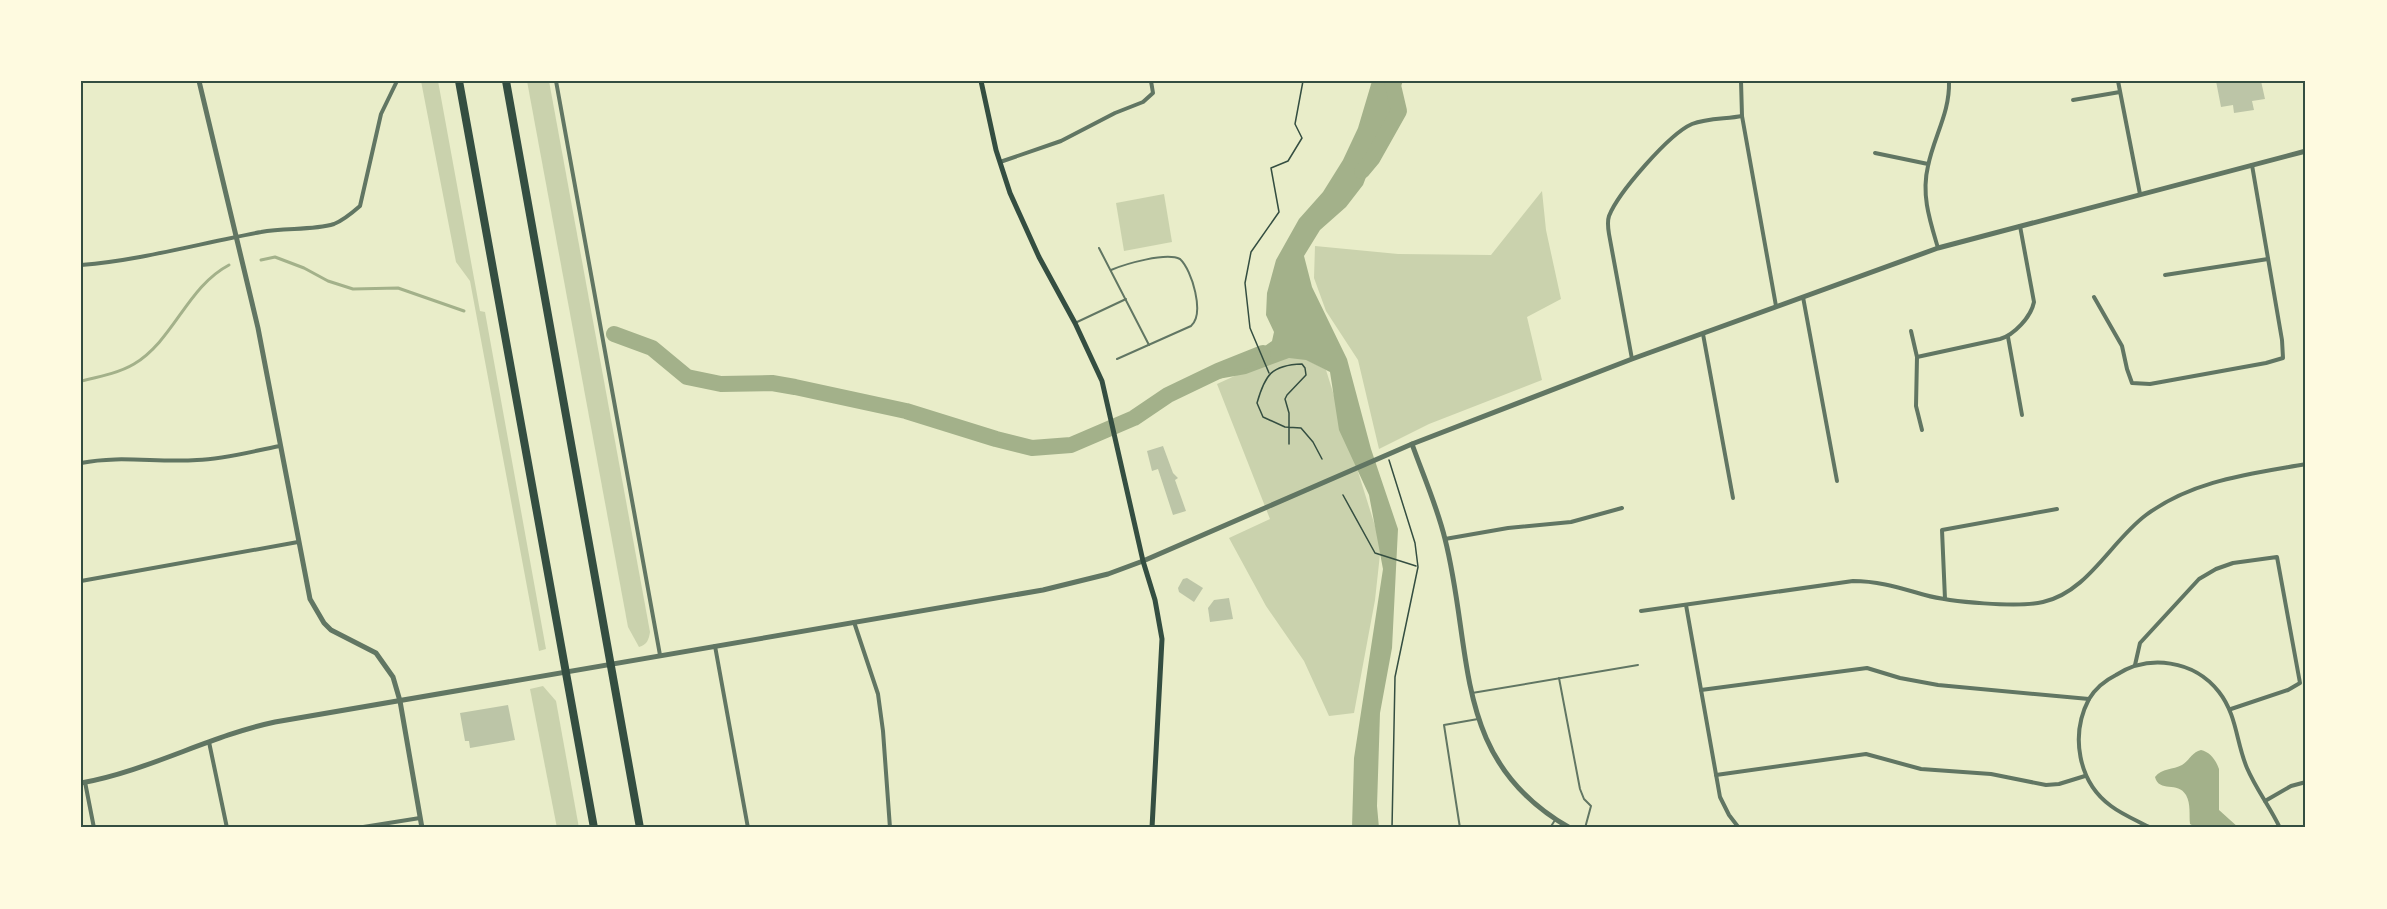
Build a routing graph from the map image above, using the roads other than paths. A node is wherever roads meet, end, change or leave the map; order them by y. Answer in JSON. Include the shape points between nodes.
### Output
{"nodes":[{"id":1,"x":200,"y":81,"type":"edge"},
{"id":2,"x":397,"y":81,"type":"edge"},
{"id":3,"x":459,"y":81,"type":"edge"},
{"id":4,"x":506,"y":81,"type":"edge"},
{"id":5,"x":556,"y":81,"type":"edge"},
{"id":6,"x":981,"y":81,"type":"edge"},
{"id":7,"x":1151,"y":81,"type":"edge"},
{"id":8,"x":1740,"y":81,"type":"edge"},
{"id":9,"x":1949,"y":81,"type":"edge"},
{"id":10,"x":2118,"y":81,"type":"edge"},
{"id":11,"x":2120,"y":92,"type":"junction"},
{"id":12,"x":2073,"y":100,"type":"dead end"},
{"id":13,"x":1742,"y":116,"type":"junction"},
{"id":14,"x":2306,"y":151,"type":"edge"},
{"id":15,"x":1875,"y":153,"type":"dead end"},
{"id":16,"x":1000,"y":162,"type":"junction"},
{"id":17,"x":1928,"y":164,"type":"junction"},
{"id":18,"x":2252,"y":165,"type":"junction"},
{"id":19,"x":2140,"y":194,"type":"junction"},
{"id":20,"x":2020,"y":226,"type":"junction"},
{"id":21,"x":238,"y":237,"type":"junction"},
{"id":22,"x":1099,"y":248,"type":"dead end"},
{"id":23,"x":1938,"y":248,"type":"junction"},
{"id":24,"x":2268,"y":259,"type":"junction"},
{"id":25,"x":81,"y":265,"type":"edge"},
{"id":26,"x":1111,"y":270,"type":"junction"},
{"id":27,"x":2165,"y":275,"type":"dead end"},
{"id":28,"x":1803,"y":297,"type":"junction"},
{"id":29,"x":2094,"y":297,"type":"dead end"},
{"id":30,"x":1126,"y":298,"type":"junction"},
{"id":31,"x":1776,"y":306,"type":"junction"},
{"id":32,"x":1075,"y":323,"type":"junction"},
{"id":33,"x":1911,"y":330,"type":"dead end"},
{"id":34,"x":1703,"y":334,"type":"junction"},
{"id":35,"x":2008,"y":337,"type":"junction"},
{"id":36,"x":1149,"y":345,"type":"junction"},
{"id":37,"x":1917,"y":357,"type":"junction"},
{"id":38,"x":1117,"y":359,"type":"dead end"},
{"id":39,"x":1632,"y":359,"type":"junction"},
{"id":40,"x":2022,"y":415,"type":"dead end"},
{"id":41,"x":1922,"y":430,"type":"dead end"},
{"id":42,"x":1412,"y":444,"type":"junction"},
{"id":43,"x":280,"y":446,"type":"junction"},
{"id":44,"x":81,"y":463,"type":"edge"},
{"id":45,"x":2306,"y":464,"type":"edge"},
{"id":46,"x":1838,"y":481,"type":"dead end"},
{"id":47,"x":1733,"y":498,"type":"dead end"},
{"id":48,"x":1622,"y":508,"type":"dead end"},
{"id":49,"x":2057,"y":509,"type":"dead end"},
{"id":50,"x":1445,"y":539,"type":"junction"},
{"id":51,"x":298,"y":542,"type":"junction"},
{"id":52,"x":1143,"y":561,"type":"junction"},
{"id":53,"x":81,"y":581,"type":"edge"},
{"id":54,"x":1945,"y":599,"type":"junction"},
{"id":55,"x":1686,"y":605,"type":"junction"},
{"id":56,"x":1641,"y":611,"type":"dead end"},
{"id":57,"x":854,"y":622,"type":"junction"},
{"id":58,"x":715,"y":646,"type":"junction"},
{"id":59,"x":660,"y":656,"type":"junction"},
{"id":60,"x":1638,"y":665,"type":"dead end"},
{"id":61,"x":2135,"y":665,"type":"junction"},
{"id":62,"x":1558,"y":678,"type":"junction"},
{"id":63,"x":1701,"y":690,"type":"junction"},
{"id":64,"x":1472,"y":693,"type":"junction"},
{"id":65,"x":2089,"y":699,"type":"junction"},
{"id":66,"x":400,"y":701,"type":"junction"},
{"id":67,"x":2230,"y":709,"type":"junction"},
{"id":68,"x":1478,"y":719,"type":"junction"},
{"id":69,"x":209,"y":742,"type":"junction"},
{"id":70,"x":1716,"y":774,"type":"junction"},
{"id":71,"x":2085,"y":776,"type":"junction"},
{"id":72,"x":2306,"y":782,"type":"edge"},
{"id":73,"x":83,"y":783,"type":"edge"},
{"id":74,"x":2265,"y":801,"type":"junction"},
{"id":75,"x":420,"y":818,"type":"junction"},
{"id":76,"x":1555,"y":820,"type":"junction"},
{"id":77,"x":94,"y":828,"type":"edge"},
{"id":78,"x":227,"y":828,"type":"edge"},
{"id":79,"x":357,"y":828,"type":"edge"},
{"id":80,"x":422,"y":828,"type":"edge"},
{"id":81,"x":594,"y":828,"type":"edge"},
{"id":82,"x":640,"y":828,"type":"edge"},
{"id":83,"x":748,"y":828,"type":"edge"},
{"id":84,"x":890,"y":828,"type":"edge"},
{"id":85,"x":1152,"y":828,"type":"edge"},
{"id":86,"x":1460,"y":828,"type":"edge"},
{"id":87,"x":1550,"y":828,"type":"edge"},
{"id":88,"x":1570,"y":828,"type":"edge"},
{"id":89,"x":1585,"y":828,"type":"edge"},
{"id":90,"x":1739,"y":828,"type":"edge"},
{"id":91,"x":2151,"y":828,"type":"edge"},
{"id":92,"x":2280,"y":828,"type":"edge"}],
"edges":[{"from":1,"to":21,"type":"street"},
{"from":2,"to":21,"type":"street","via":[[381,114],[360,206],[336,223]]},
{"from":3,"to":81,"type":"highway"},
{"from":4,"to":82,"type":"highway"},
{"from":5,"to":59,"type":"street"},
{"from":6,"to":16,"type":"main road"},
{"from":7,"to":16,"type":"street","via":[[1153,93],[1143,102],[1061,141]]},
{"from":8,"to":13,"type":"street"},
{"from":9,"to":17,"type":"street","via":[[1948,105]]},
{"from":10,"to":11,"type":"street"},
{"from":11,"to":12,"type":"street"},
{"from":11,"to":19,"type":"street"},
{"from":13,"to":31,"type":"street"},
{"from":13,"to":39,"type":"street","via":[[1686,128],[1654,156],[1612,209],[1609,234]]},
{"from":14,"to":18,"type":"street"},
{"from":15,"to":17,"type":"street"},
{"from":16,"to":32,"type":"main road","via":[[1038,257]]},
{"from":17,"to":23,"type":"street","via":[[1926,200]]},
{"from":18,"to":19,"type":"street"},
{"from":18,"to":24,"type":"street"},
{"from":19,"to":20,"type":"street"},
{"from":20,"to":23,"type":"street"},
{"from":20,"to":35,"type":"street","via":[[2034,302]]},
{"from":21,"to":25,"type":"street","via":[[116,262]]},
{"from":21,"to":43,"type":"street"},
{"from":22,"to":26,"type":"lane"},
{"from":23,"to":28,"type":"street"},
{"from":24,"to":27,"type":"street"},
{"from":24,"to":29,"type":"street","via":[[2283,357],[2266,363],[2150,384],[2132,383],[2122,346]]},
{"from":26,"to":30,"type":"lane"},
{"from":26,"to":36,"type":"lane","via":[[1169,256],[1185,263],[1198,312],[1196,320]]},
{"from":28,"to":31,"type":"street"},
{"from":28,"to":46,"type":"street"},
{"from":30,"to":32,"type":"lane"},
{"from":30,"to":36,"type":"lane"},
{"from":31,"to":34,"type":"street"},
{"from":32,"to":52,"type":"main road","via":[[1102,381]]},
{"from":33,"to":37,"type":"street"},
{"from":34,"to":39,"type":"street"},
{"from":34,"to":47,"type":"street"},
{"from":35,"to":37,"type":"street"},
{"from":35,"to":40,"type":"street"},
{"from":36,"to":38,"type":"lane"},
{"from":37,"to":41,"type":"street","via":[[1916,406]]},
{"from":39,"to":42,"type":"street"},
{"from":42,"to":50,"type":"street"},
{"from":42,"to":52,"type":"street"},
{"from":43,"to":44,"type":"street","via":[[195,461],[132,458]]},
{"from":43,"to":51,"type":"street"},
{"from":45,"to":54,"type":"street","via":[[2215,482],[2175,497],[2144,517],[2085,578],[2055,598],[2029,605]]},
{"from":48,"to":50,"type":"street","via":[[1571,522]]},
{"from":49,"to":54,"type":"street","via":[[1942,530]]},
{"from":50,"to":64,"type":"street"},
{"from":51,"to":53,"type":"street"},
{"from":51,"to":66,"type":"street","via":[[307,588],[318,615],[331,630],[376,653],[393,677]]},
{"from":52,"to":57,"type":"street","via":[[1043,590]]},
{"from":52,"to":85,"type":"main road","via":[[1162,639]]},
{"from":54,"to":55,"type":"street","via":[[1889,584],[1853,581]]},
{"from":55,"to":56,"type":"street"},
{"from":55,"to":63,"type":"street"},
{"from":57,"to":58,"type":"street"},
{"from":57,"to":84,"type":"street","via":[[878,694]]},
{"from":58,"to":59,"type":"street"},
{"from":58,"to":83,"type":"street"},
{"from":59,"to":66,"type":"street"},
{"from":60,"to":62,"type":"lane"},
{"from":61,"to":65,"type":"street","via":[[2109,678]]},
{"from":61,"to":67,"type":"street","via":[[2163,663],[2192,670],[2211,683]]},
{"from":61,"to":67,"type":"street","via":[[2140,644],[2199,579],[2233,563],[2277,557],[2300,683]]},
{"from":62,"to":64,"type":"lane"},
{"from":62,"to":89,"type":"lane","via":[[1580,789],[1591,806]]},
{"from":63,"to":65,"type":"street","via":[[1868,668],[1938,685]]},
{"from":63,"to":70,"type":"street"},
{"from":64,"to":68,"type":"street"},
{"from":65,"to":71,"type":"street","via":[[2079,739]]},
{"from":66,"to":69,"type":"street","via":[[260,725]]},
{"from":66,"to":75,"type":"street"},
{"from":67,"to":74,"type":"street","via":[[2242,756]]},
{"from":68,"to":76,"type":"street","via":[[1500,767],[1531,802]]},
{"from":68,"to":86,"type":"lane","via":[[1444,725]]},
{"from":69,"to":73,"type":"street"},
{"from":69,"to":78,"type":"street"},
{"from":70,"to":71,"type":"street","via":[[1866,754],[1921,769],[1991,774],[2046,785]]},
{"from":70,"to":90,"type":"street","via":[[1724,807]]},
{"from":71,"to":91,"type":"street","via":[[2110,806]]},
{"from":72,"to":74,"type":"street"},
{"from":73,"to":77,"type":"street"},
{"from":74,"to":92,"type":"street"},
{"from":75,"to":79,"type":"street"},
{"from":75,"to":80,"type":"street"},
{"from":76,"to":87,"type":"lane"},
{"from":76,"to":88,"type":"street"}]}
